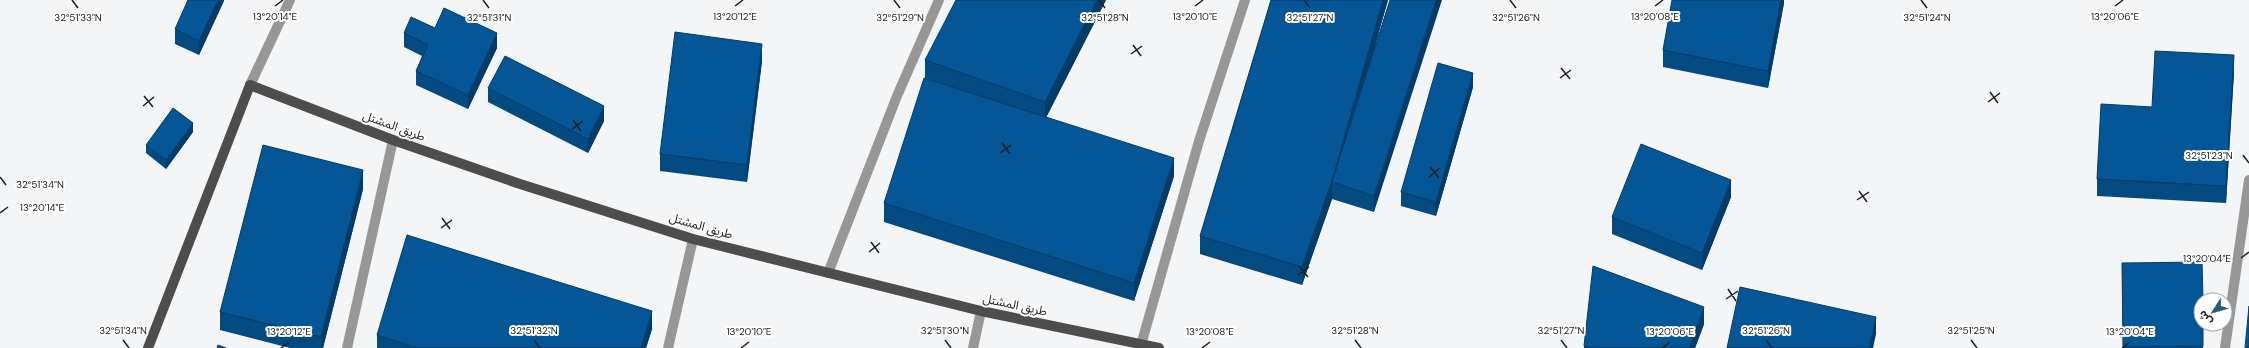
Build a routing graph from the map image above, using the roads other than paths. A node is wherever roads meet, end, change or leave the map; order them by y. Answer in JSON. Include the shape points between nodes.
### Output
{"nodes":[{"id":1,"x":290,"y":0,"type":"edge"},
{"id":2,"x":939,"y":0,"type":"edge"},
{"id":3,"x":1245,"y":0,"type":"edge"},
{"id":4,"x":250,"y":85,"type":"junction"},
{"id":5,"x":393,"y":140,"type":"junction"},
{"id":6,"x":2249,"y":180,"type":"edge"},
{"id":7,"x":693,"y":238,"type":"junction"},
{"id":8,"x":828,"y":273,"type":"junction"},
{"id":9,"x":981,"y":311,"type":"junction"},
{"id":10,"x":1141,"y":345,"type":"junction"},
{"id":11,"x":148,"y":348,"type":"edge"},
{"id":12,"x":347,"y":348,"type":"edge"},
{"id":13,"x":668,"y":348,"type":"edge"},
{"id":14,"x":973,"y":348,"type":"edge"},
{"id":15,"x":1158,"y":348,"type":"edge"},
{"id":16,"x":2225,"y":348,"type":"edge"}],
"edges":[{"from":1,"to":4,"type":"street"},
{"from":2,"to":8,"type":"street"},
{"from":3,"to":10,"type":"street","via":[[1199,141]]},
{"from":4,"to":5,"type":"main road","name":"طريق المشتل"},
{"from":4,"to":11,"type":"main road"},
{"from":5,"to":7,"type":"main road","name":"طريق المشتل","via":[[517,183]]},
{"from":5,"to":12,"type":"street"},
{"from":6,"to":16,"type":"street"},
{"from":7,"to":8,"type":"main road","name":"طريق المشتل"},
{"from":7,"to":13,"type":"street"},
{"from":8,"to":9,"type":"main road","name":"طريق المشتل"},
{"from":9,"to":10,"type":"main road","name":"طريق المشتل"},
{"from":9,"to":14,"type":"street"},
{"from":10,"to":15,"type":"main road","name":"طريق المشتل"}]}
